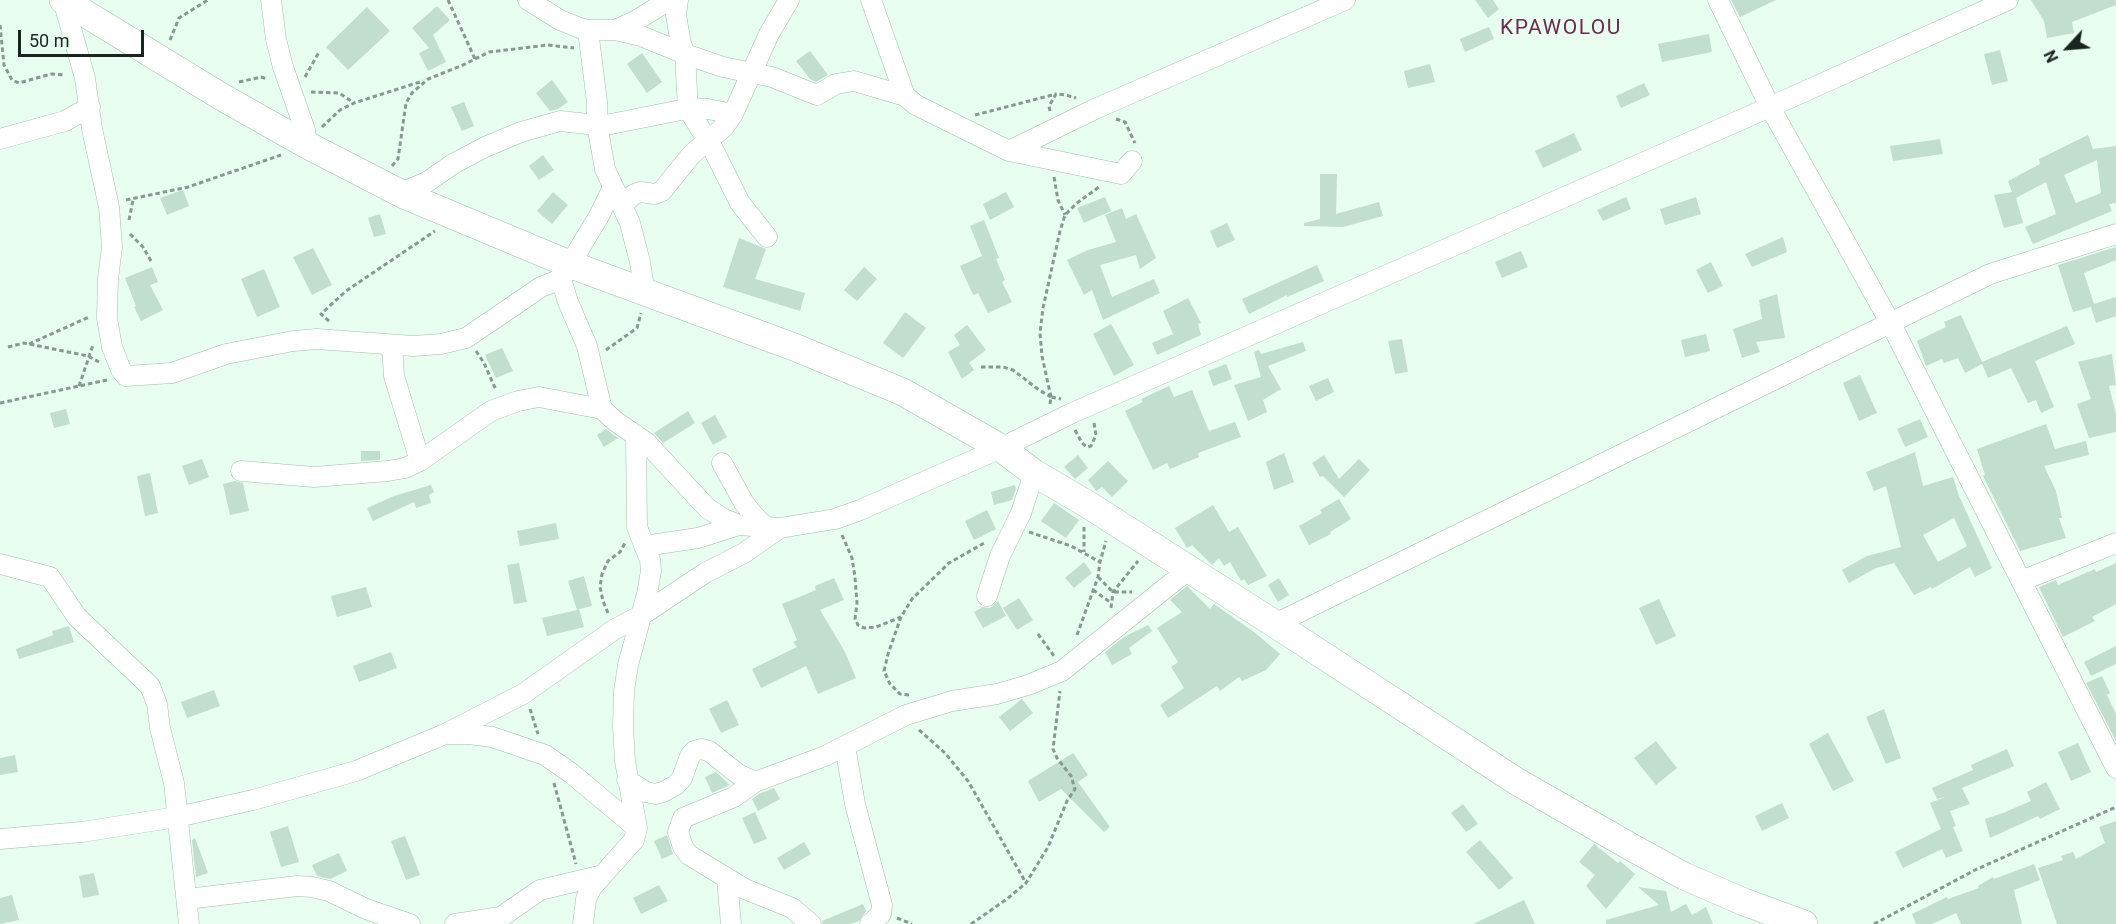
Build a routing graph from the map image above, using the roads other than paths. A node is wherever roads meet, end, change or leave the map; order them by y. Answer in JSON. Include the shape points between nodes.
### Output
{"nodes":[{"id":1,"x":63,"y":0,"type":"edge"},
{"id":2,"x":271,"y":0,"type":"edge"},
{"id":3,"x":528,"y":0,"type":"edge"},
{"id":4,"x":557,"y":0,"type":"edge"},
{"id":5,"x":669,"y":0,"type":"edge"},
{"id":6,"x":678,"y":0,"type":"edge"},
{"id":7,"x":789,"y":0,"type":"edge"},
{"id":8,"x":871,"y":0,"type":"edge"},
{"id":9,"x":1345,"y":0,"type":"edge"},
{"id":10,"x":1718,"y":0,"type":"edge"},
{"id":11,"x":2008,"y":0,"type":"edge"},
{"id":12,"x":1318,"y":5,"type":"edge"},
{"id":13,"x":560,"y":20,"type":"junction"},
{"id":14,"x":588,"y":30,"type":"junction"},
{"id":15,"x":615,"y":30,"type":"junction"},
{"id":16,"x":685,"y":54,"type":"junction"},
{"id":17,"x":753,"y":72,"type":"junction"},
{"id":18,"x":905,"y":96,"type":"junction"},
{"id":19,"x":90,"y":107,"type":"junction"},
{"id":20,"x":1770,"y":107,"type":"junction"},
{"id":21,"x":688,"y":109,"type":"junction"},
{"id":22,"x":733,"y":114,"type":"junction"},
{"id":23,"x":597,"y":125,"type":"junction"},
{"id":24,"x":312,"y":138,"type":"junction"},
{"id":25,"x":0,"y":139,"type":"edge"},
{"id":26,"x":708,"y":141,"type":"junction"},
{"id":27,"x":1009,"y":151,"type":"junction"},
{"id":28,"x":1127,"y":168,"type":"road end"},
{"id":29,"x":613,"y":187,"type":"junction"},
{"id":30,"x":404,"y":195,"type":"junction"},
{"id":31,"x":623,"y":205,"type":"junction"},
{"id":32,"x":2116,"y":234,"type":"edge"},
{"id":33,"x":767,"y":237,"type":"dead end"},
{"id":34,"x":565,"y":272,"type":"junction"},
{"id":35,"x":645,"y":294,"type":"junction"},
{"id":36,"x":1891,"y":324,"type":"junction"},
{"id":37,"x":392,"y":345,"type":"junction"},
{"id":38,"x":602,"y":409,"type":"junction"},
{"id":39,"x":636,"y":435,"type":"junction"},
{"id":40,"x":1001,"y":448,"type":"junction"},
{"id":41,"x":420,"y":461,"type":"junction"},
{"id":42,"x":723,"y":463,"type":"dead end"},
{"id":43,"x":241,"y":471,"type":"dead end"},
{"id":44,"x":1034,"y":473,"type":"junction"},
{"id":45,"x":739,"y":525,"type":"junction"},
{"id":46,"x":773,"y":528,"type":"junction"},
{"id":47,"x":2116,"y":543,"type":"edge"},
{"id":48,"x":644,"y":546,"type":"junction"},
{"id":49,"x":0,"y":564,"type":"edge"},
{"id":50,"x":1188,"y":570,"type":"junction"},
{"id":51,"x":2021,"y":581,"type":"junction"},
{"id":52,"x":987,"y":596,"type":"dead end"},
{"id":53,"x":642,"y":615,"type":"junction"},
{"id":54,"x":1275,"y":624,"type":"junction"},
{"id":55,"x":446,"y":734,"type":"junction"},
{"id":56,"x":845,"y":746,"type":"junction"},
{"id":57,"x":2116,"y":768,"type":"edge"},
{"id":58,"x":627,"y":780,"type":"junction"},
{"id":59,"x":755,"y":782,"type":"junction"},
{"id":60,"x":177,"y":817,"type":"junction"},
{"id":61,"x":637,"y":828,"type":"junction"},
{"id":62,"x":0,"y":839,"type":"edge"},
{"id":63,"x":603,"y":875,"type":"junction"},
{"id":64,"x":727,"y":879,"type":"junction"},
{"id":65,"x":187,"y":899,"type":"junction"},
{"id":66,"x":499,"y":921,"type":"edge"},
{"id":67,"x":189,"y":924,"type":"edge"},
{"id":68,"x":410,"y":924,"type":"edge"},
{"id":69,"x":455,"y":924,"type":"edge"},
{"id":70,"x":583,"y":924,"type":"edge"},
{"id":71,"x":731,"y":924,"type":"edge"},
{"id":72,"x":812,"y":924,"type":"edge"},
{"id":73,"x":870,"y":924,"type":"edge"},
{"id":74,"x":1804,"y":924,"type":"edge"}],
"edges":[{"from":1,"to":19,"type":"street"},
{"from":1,"to":24,"type":"street","via":[[162,61]]},
{"from":2,"to":24,"type":"street","via":[[283,67],[305,130]]},
{"from":3,"to":13,"type":"street"},
{"from":4,"to":13,"type":"street"},
{"from":5,"to":15,"type":"street"},
{"from":6,"to":16,"type":"street","via":[[676,15]]},
{"from":7,"to":17,"type":"street"},
{"from":8,"to":18,"type":"street"},
{"from":9,"to":12,"type":"street"},
{"from":10,"to":20,"type":"street"},
{"from":11,"to":20,"type":"street"},
{"from":12,"to":27,"type":"street"},
{"from":13,"to":14,"type":"street"},
{"from":14,"to":15,"type":"street"},
{"from":14,"to":23,"type":"street"},
{"from":15,"to":16,"type":"street"},
{"from":16,"to":17,"type":"street"},
{"from":16,"to":21,"type":"street"},
{"from":17,"to":18,"type":"street","via":[[817,95],[836,84],[854,81]]},
{"from":17,"to":22,"type":"street"},
{"from":18,"to":27,"type":"street"},
{"from":19,"to":25,"type":"street","via":[[65,121]]},
{"from":19,"to":37,"type":"street","via":[[111,218],[107,314],[112,347],[124,373],[172,373],[226,354],[293,341]]},
{"from":20,"to":36,"type":"street"},
{"from":20,"to":40,"type":"street","via":[[1070,414]]},
{"from":21,"to":22,"type":"street"},
{"from":21,"to":23,"type":"street"},
{"from":21,"to":26,"type":"street"},
{"from":22,"to":26,"type":"street"},
{"from":23,"to":29,"type":"street","via":[[605,169]]},
{"from":23,"to":30,"type":"street","via":[[560,121],[513,135],[466,157]]},
{"from":24,"to":30,"type":"street"},
{"from":26,"to":31,"type":"street","via":[[658,194],[640,192]]},
{"from":26,"to":33,"type":"street","via":[[740,203]]},
{"from":27,"to":28,"type":"street"},
{"from":29,"to":31,"type":"street"},
{"from":29,"to":34,"type":"street"},
{"from":30,"to":34,"type":"street"},
{"from":31,"to":35,"type":"street"},
{"from":32,"to":36,"type":"street","via":[[1990,274]]},
{"from":34,"to":35,"type":"street"},
{"from":34,"to":37,"type":"street","via":[[466,338],[441,344]]},
{"from":34,"to":38,"type":"street","via":[[568,302],[592,362]]},
{"from":35,"to":40,"type":"street","via":[[794,347],[903,392]]},
{"from":36,"to":51,"type":"street"},
{"from":36,"to":54,"type":"street"},
{"from":37,"to":41,"type":"street","via":[[394,376]]},
{"from":38,"to":39,"type":"street"},
{"from":38,"to":41,"type":"street","via":[[539,397],[502,406]]},
{"from":39,"to":45,"type":"street","via":[[707,508]]},
{"from":39,"to":48,"type":"street","via":[[637,527]]},
{"from":40,"to":44,"type":"street"},
{"from":40,"to":46,"type":"street","via":[[835,519]]},
{"from":41,"to":43,"type":"street","via":[[388,471],[314,477]]},
{"from":42,"to":46,"type":"street","via":[[744,503],[757,519]]},
{"from":44,"to":50,"type":"street"},
{"from":44,"to":52,"type":"street"},
{"from":45,"to":46,"type":"street"},
{"from":45,"to":48,"type":"street","via":[[698,538]]},
{"from":46,"to":53,"type":"street","via":[[744,553]]},
{"from":47,"to":51,"type":"street"},
{"from":48,"to":53,"type":"street","via":[[651,571]]},
{"from":49,"to":60,"type":"street","via":[[50,578],[76,617],[150,686],[174,783]]},
{"from":50,"to":54,"type":"street"},
{"from":50,"to":56,"type":"street","via":[[1062,671],[997,694],[952,701],[906,715]]},
{"from":51,"to":57,"type":"street"},
{"from":53,"to":55,"type":"street","via":[[615,629],[523,694]]},
{"from":53,"to":58,"type":"street","via":[[625,683]]},
{"from":54,"to":74,"type":"street","via":[[1516,781],[1631,848],[1684,876]]},
{"from":55,"to":60,"type":"street","via":[[356,771]]},
{"from":55,"to":61,"type":"street","via":[[492,737],[545,755]]},
{"from":56,"to":59,"type":"street"},
{"from":56,"to":73,"type":"street","via":[[855,804],[882,904],[881,914]]},
{"from":58,"to":59,"type":"street","via":[[646,792],[663,792],[676,785],[690,756],[702,749]]},
{"from":58,"to":61,"type":"street"},
{"from":59,"to":64,"type":"street","via":[[734,797],[683,818],[679,824],[678,832],[689,855]]},
{"from":60,"to":62,"type":"street","via":[[82,832]]},
{"from":60,"to":65,"type":"street"},
{"from":61,"to":63,"type":"street","via":[[634,840]]},
{"from":63,"to":66,"type":"street","via":[[540,890]]},
{"from":63,"to":70,"type":"street","via":[[586,899]]},
{"from":64,"to":71,"type":"street"},
{"from":64,"to":72,"type":"street","via":[[792,908]]},
{"from":65,"to":67,"type":"street"},
{"from":65,"to":68,"type":"street","via":[[312,887]]},
{"from":66,"to":69,"type":"street"}]}
